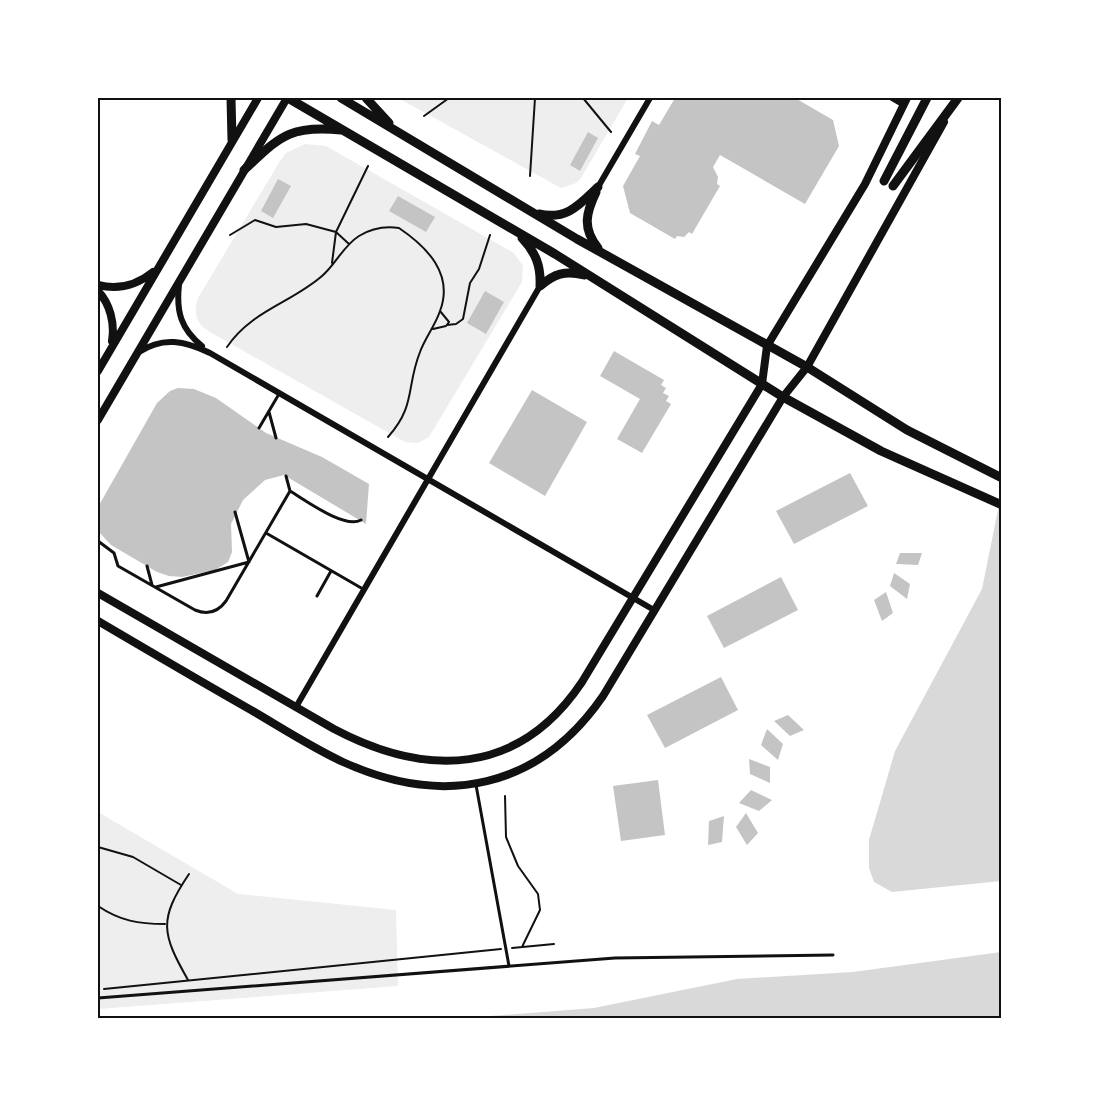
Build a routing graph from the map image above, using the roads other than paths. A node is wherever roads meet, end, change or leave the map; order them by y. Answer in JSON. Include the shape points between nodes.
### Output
{"nodes":[{"id":1,"x":231,"y":98,"type":"edge"},
{"id":2,"x":258,"y":98,"type":"edge"},
{"id":3,"x":287,"y":98,"type":"edge"},
{"id":4,"x":341,"y":98,"type":"edge"},
{"id":5,"x":366,"y":98,"type":"edge"},
{"id":6,"x":650,"y":98,"type":"edge"},
{"id":7,"x":892,"y":98,"type":"edge"},
{"id":8,"x":958,"y":98,"type":"edge"},
{"id":9,"x":926,"y":99,"type":"edge"},
{"id":10,"x":906,"y":101,"type":"edge"},
{"id":11,"x":951,"y":111,"type":"junction"},
{"id":12,"x":344,"y":130,"type":"junction"},
{"id":13,"x":395,"y":130,"type":"junction"},
{"id":14,"x":232,"y":140,"type":"junction"},
{"id":15,"x":244,"y":170,"type":"junction"},
{"id":16,"x":884,"y":181,"type":"dead end"},
{"id":17,"x":893,"y":186,"type":"dead end"},
{"id":18,"x":598,"y":187,"type":"junction"},
{"id":19,"x":531,"y":212,"type":"junction"},
{"id":20,"x":514,"y":230,"type":"junction"},
{"id":21,"x":601,"y":252,"type":"junction"},
{"id":22,"x":157,"y":270,"type":"junction"},
{"id":23,"x":589,"y":276,"type":"junction"},
{"id":24,"x":180,"y":279,"type":"junction"},
{"id":25,"x":98,"y":285,"type":"edge"},
{"id":26,"x":540,"y":286,"type":"junction"},
{"id":27,"x":98,"y":291,"type":"edge"},
{"id":28,"x":767,"y":346,"type":"junction"},
{"id":29,"x":111,"y":347,"type":"junction"},
{"id":30,"x":210,"y":352,"type":"junction"},
{"id":31,"x":136,"y":354,"type":"junction"},
{"id":32,"x":807,"y":367,"type":"junction"},
{"id":33,"x":98,"y":371,"type":"edge"},
{"id":34,"x":762,"y":384,"type":"junction"},
{"id":35,"x":279,"y":393,"type":"junction"},
{"id":36,"x":783,"y":397,"type":"junction"},
{"id":37,"x":268,"y":412,"type":"junction"},
{"id":38,"x":98,"y":420,"type":"edge"},
{"id":39,"x":259,"y":428,"type":"dead end"},
{"id":40,"x":276,"y":438,"type":"dead end"},
{"id":41,"x":286,"y":476,"type":"dead end"},
{"id":42,"x":1002,"y":477,"type":"edge"},
{"id":43,"x":428,"y":479,"type":"junction"},
{"id":44,"x":290,"y":491,"type":"junction"},
{"id":45,"x":1002,"y":505,"type":"edge"},
{"id":46,"x":236,"y":512,"type":"dead end"},
{"id":47,"x":361,"y":520,"type":"dead end"},
{"id":48,"x":266,"y":533,"type":"junction"},
{"id":49,"x":98,"y":541,"type":"edge"},
{"id":50,"x":120,"y":551,"type":"dead end"},
{"id":51,"x":114,"y":553,"type":"junction"},
{"id":52,"x":249,"y":562,"type":"junction"},
{"id":53,"x":147,"y":566,"type":"dead end"},
{"id":54,"x":331,"y":571,"type":"junction"},
{"id":55,"x":154,"y":586,"type":"junction"},
{"id":56,"x":364,"y":590,"type":"junction"},
{"id":57,"x":98,"y":593,"type":"edge"},
{"id":58,"x":317,"y":596,"type":"dead end"},
{"id":59,"x":633,"y":598,"type":"junction"},
{"id":60,"x":654,"y":610,"type":"junction"},
{"id":61,"x":98,"y":621,"type":"edge"},
{"id":62,"x":296,"y":707,"type":"junction"},
{"id":63,"x":476,"y":784,"type":"junction"},
{"id":64,"x":833,"y":955,"type":"dead end"},
{"id":65,"x":509,"y":966,"type":"junction"},
{"id":66,"x":98,"y":998,"type":"edge"}],
"edges":[{"from":1,"to":14,"type":"main road"},
{"from":2,"to":14,"type":"street"},
{"from":3,"to":12,"type":"main road"},
{"from":3,"to":15,"type":"street"},
{"from":4,"to":13,"type":"main road"},
{"from":5,"to":13,"type":"main road"},
{"from":6,"to":18,"type":"street"},
{"from":7,"to":10,"type":"street"},
{"from":8,"to":11,"type":"main road"},
{"from":9,"to":16,"type":"main road"},
{"from":10,"to":28,"type":"street","via":[[865,184]]},
{"from":11,"to":17,"type":"main road"},
{"from":11,"to":32,"type":"street"},
{"from":12,"to":15,"type":"main road","via":[[295,131],[277,140]]},
{"from":12,"to":20,"type":"main road"},
{"from":13,"to":19,"type":"main road"},
{"from":14,"to":22,"type":"street"},
{"from":15,"to":24,"type":"street"},
{"from":18,"to":19,"type":"main road","via":[[566,214]]},
{"from":18,"to":21,"type":"main road","via":[[586,213],[588,230]]},
{"from":19,"to":21,"type":"main road"},
{"from":20,"to":23,"type":"main road"},
{"from":20,"to":26,"type":"main road","via":[[538,258]]},
{"from":21,"to":28,"type":"main road"},
{"from":22,"to":25,"type":"street","via":[[132,285]]},
{"from":22,"to":29,"type":"street"},
{"from":23,"to":26,"type":"main road","via":[[565,272],[553,275]]},
{"from":23,"to":34,"type":"main road"},
{"from":24,"to":30,"type":"street","via":[[176,307],[181,322],[188,335]]},
{"from":24,"to":31,"type":"street"},
{"from":26,"to":43,"type":"street"},
{"from":27,"to":29,"type":"street","via":[[112,319]]},
{"from":28,"to":32,"type":"main road"},
{"from":28,"to":34,"type":"street"},
{"from":29,"to":33,"type":"street"},
{"from":30,"to":31,"type":"street","via":[[190,343],[166,340],[150,344]]},
{"from":30,"to":35,"type":"street"},
{"from":31,"to":38,"type":"street"},
{"from":32,"to":36,"type":"street"},
{"from":32,"to":42,"type":"main road","via":[[907,430]]},
{"from":34,"to":36,"type":"main road"},
{"from":34,"to":59,"type":"street"},
{"from":35,"to":37,"type":"lane"},
{"from":35,"to":43,"type":"street"},
{"from":36,"to":45,"type":"main road","via":[[881,451]]},
{"from":36,"to":60,"type":"street"},
{"from":37,"to":39,"type":"lane"},
{"from":37,"to":40,"type":"lane"},
{"from":41,"to":44,"type":"lane"},
{"from":43,"to":56,"type":"street"},
{"from":43,"to":59,"type":"street"},
{"from":44,"to":47,"type":"lane","via":[[343,522]]},
{"from":44,"to":48,"type":"lane"},
{"from":46,"to":52,"type":"lane"},
{"from":48,"to":52,"type":"lane"},
{"from":48,"to":54,"type":"lane"},
{"from":49,"to":51,"type":"lane"},
{"from":50,"to":51,"type":"lane"},
{"from":51,"to":55,"type":"lane","via":[[118,566]]},
{"from":52,"to":55,"type":"lane"},
{"from":52,"to":55,"type":"lane","via":[[223,606],[210,613],[195,610]]},
{"from":53,"to":55,"type":"lane"},
{"from":54,"to":56,"type":"lane"},
{"from":54,"to":58,"type":"lane"},
{"from":56,"to":62,"type":"street"},
{"from":57,"to":62,"type":"street"},
{"from":59,"to":60,"type":"street"},
{"from":59,"to":62,"type":"street","via":[[563,708],[527,739],[498,753],[452,762],[401,756],[353,739]]},
{"from":60,"to":63,"type":"street","via":[[603,696],[569,737],[525,769]]},
{"from":61,"to":63,"type":"street","via":[[342,762],[414,784]]},
{"from":63,"to":65,"type":"lane"},
{"from":64,"to":65,"type":"lane","via":[[615,958]]},
{"from":65,"to":66,"type":"lane"}]}
